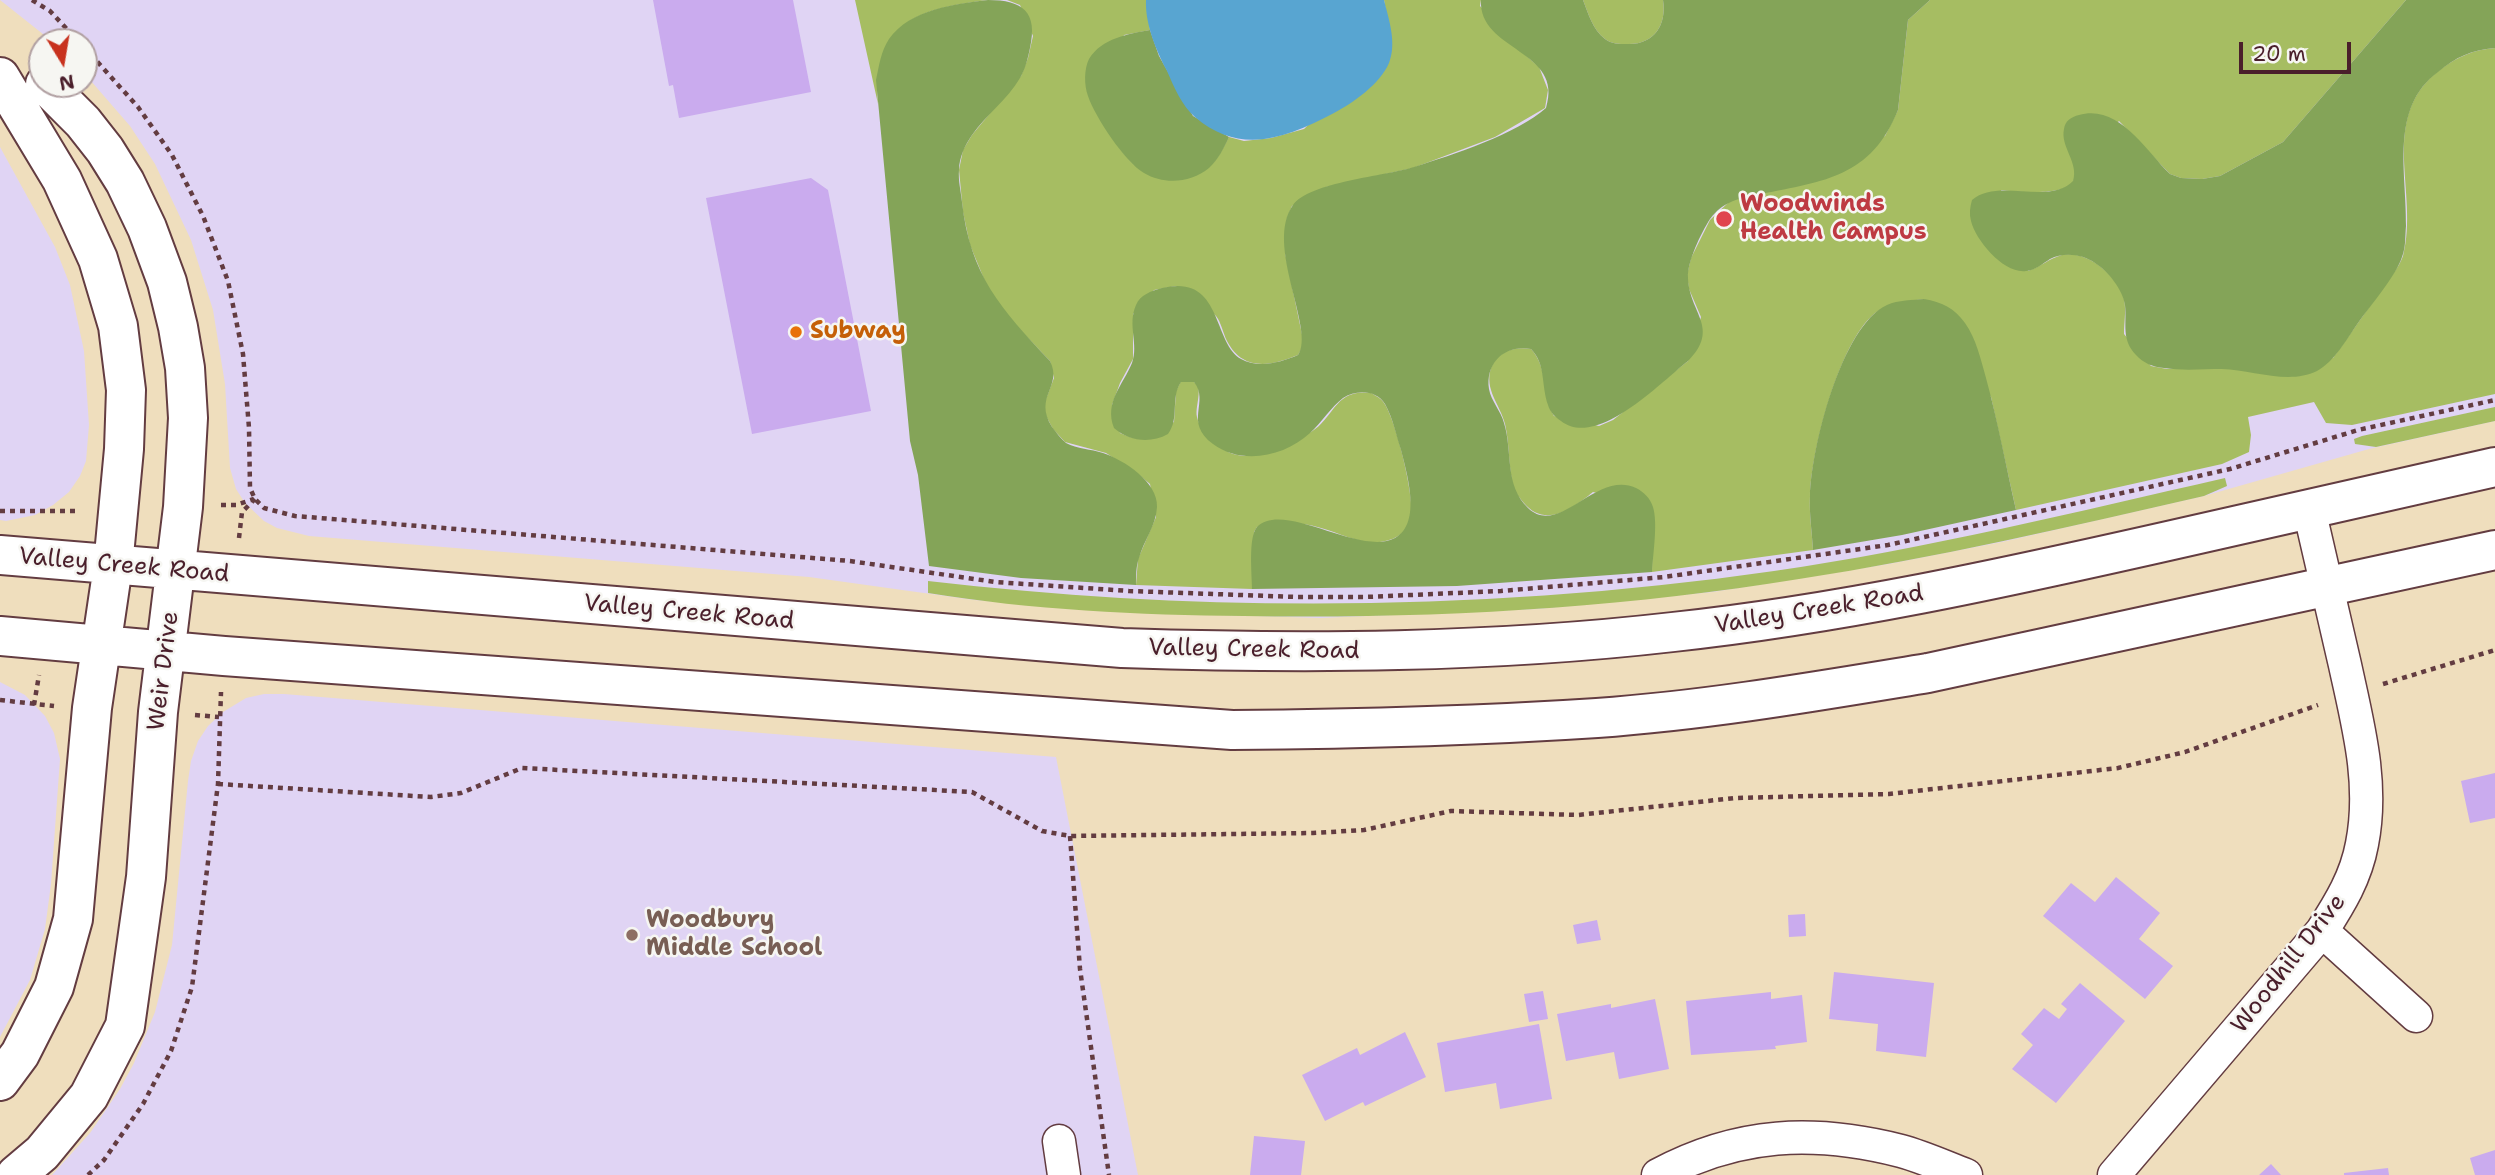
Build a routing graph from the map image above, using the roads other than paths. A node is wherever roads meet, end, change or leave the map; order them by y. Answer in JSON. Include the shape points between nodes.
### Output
{"nodes":[{"id":1,"x":0,"y":50,"type":"edge"},
{"id":2,"x":28,"y":69,"type":"edge"},
{"id":3,"x":0,"y":77,"type":"edge"},
{"id":4,"x":58,"y":98,"type":"edge"},
{"id":5,"x":2495,"y":467,"type":"edge"},
{"id":6,"x":2309,"y":509,"type":"junction"},
{"id":7,"x":2495,"y":550,"type":"edge"},
{"id":8,"x":0,"y":555,"type":"edge"},
{"id":9,"x":113,"y":566,"type":"junction"},
{"id":10,"x":176,"y":571,"type":"junction"},
{"id":11,"x":2327,"y":586,"type":"junction"},
{"id":12,"x":0,"y":636,"type":"edge"},
{"id":13,"x":102,"y":645,"type":"junction"},
{"id":14,"x":165,"y":650,"type":"junction"},
{"id":15,"x":2322,"y":931,"type":"junction"},
{"id":16,"x":2416,"y":1016,"type":"dead end"},
{"id":17,"x":0,"y":1081,"type":"edge"},
{"id":18,"x":1059,"y":1140,"type":"dead end"},
{"id":19,"x":16,"y":1175,"type":"edge"},
{"id":20,"x":1065,"y":1175,"type":"edge"},
{"id":21,"x":1658,"y":1175,"type":"edge"},
{"id":22,"x":1966,"y":1175,"type":"edge"},
{"id":23,"x":2114,"y":1175,"type":"edge"}],
"edges":[{"from":1,"to":2,"type":"main road","name":"Weir Drive"},
{"from":3,"to":9,"type":"main road","via":[[73,202],[102,268],[114,310],[126,406]]},
{"from":4,"to":10,"type":"main road","name":"Weir Drive","via":[[114,164],[147,228],[167,282],[188,402]]},
{"from":5,"to":6,"type":"main road","name":"Valley Creek Road"},
{"from":6,"to":10,"type":"main road","name":"Valley Creek Road","via":[[2054,567],[1845,608],[1613,638],[1454,649],[1122,648]]},
{"from":6,"to":11,"type":"street","name":"Woodhill Drive"},
{"from":7,"to":11,"type":"main road"},
{"from":8,"to":9,"type":"main road","name":"Valley Creek Road"},
{"from":9,"to":10,"type":"main road","name":"Valley Creek Road"},
{"from":9,"to":13,"type":"main road"},
{"from":10,"to":14,"type":"main road","name":"Weir Drive"},
{"from":11,"to":14,"type":"main road","via":[[1928,673],[1750,702],[1599,718],[1390,729],[1232,730]]},
{"from":11,"to":15,"type":"street","name":"Woodhill Drive","via":[[2368,783],[2357,865],[2349,888]]},
{"from":12,"to":13,"type":"main road"},
{"from":13,"to":14,"type":"main road"},
{"from":13,"to":17,"type":"main road","via":[[73,919],[54,987],[20,1054]]},
{"from":14,"to":19,"type":"main road","name":"Weir Drive","via":[[146,877],[125,1026],[89,1096],[42,1153]]},
{"from":15,"to":16,"type":"street"},
{"from":15,"to":23,"type":"street","name":"Woodhill Drive"},
{"from":18,"to":20,"type":"street"},
{"from":21,"to":22,"type":"street","via":[[1723,1146],[1778,1137],[1838,1138],[1903,1152]]}]}
